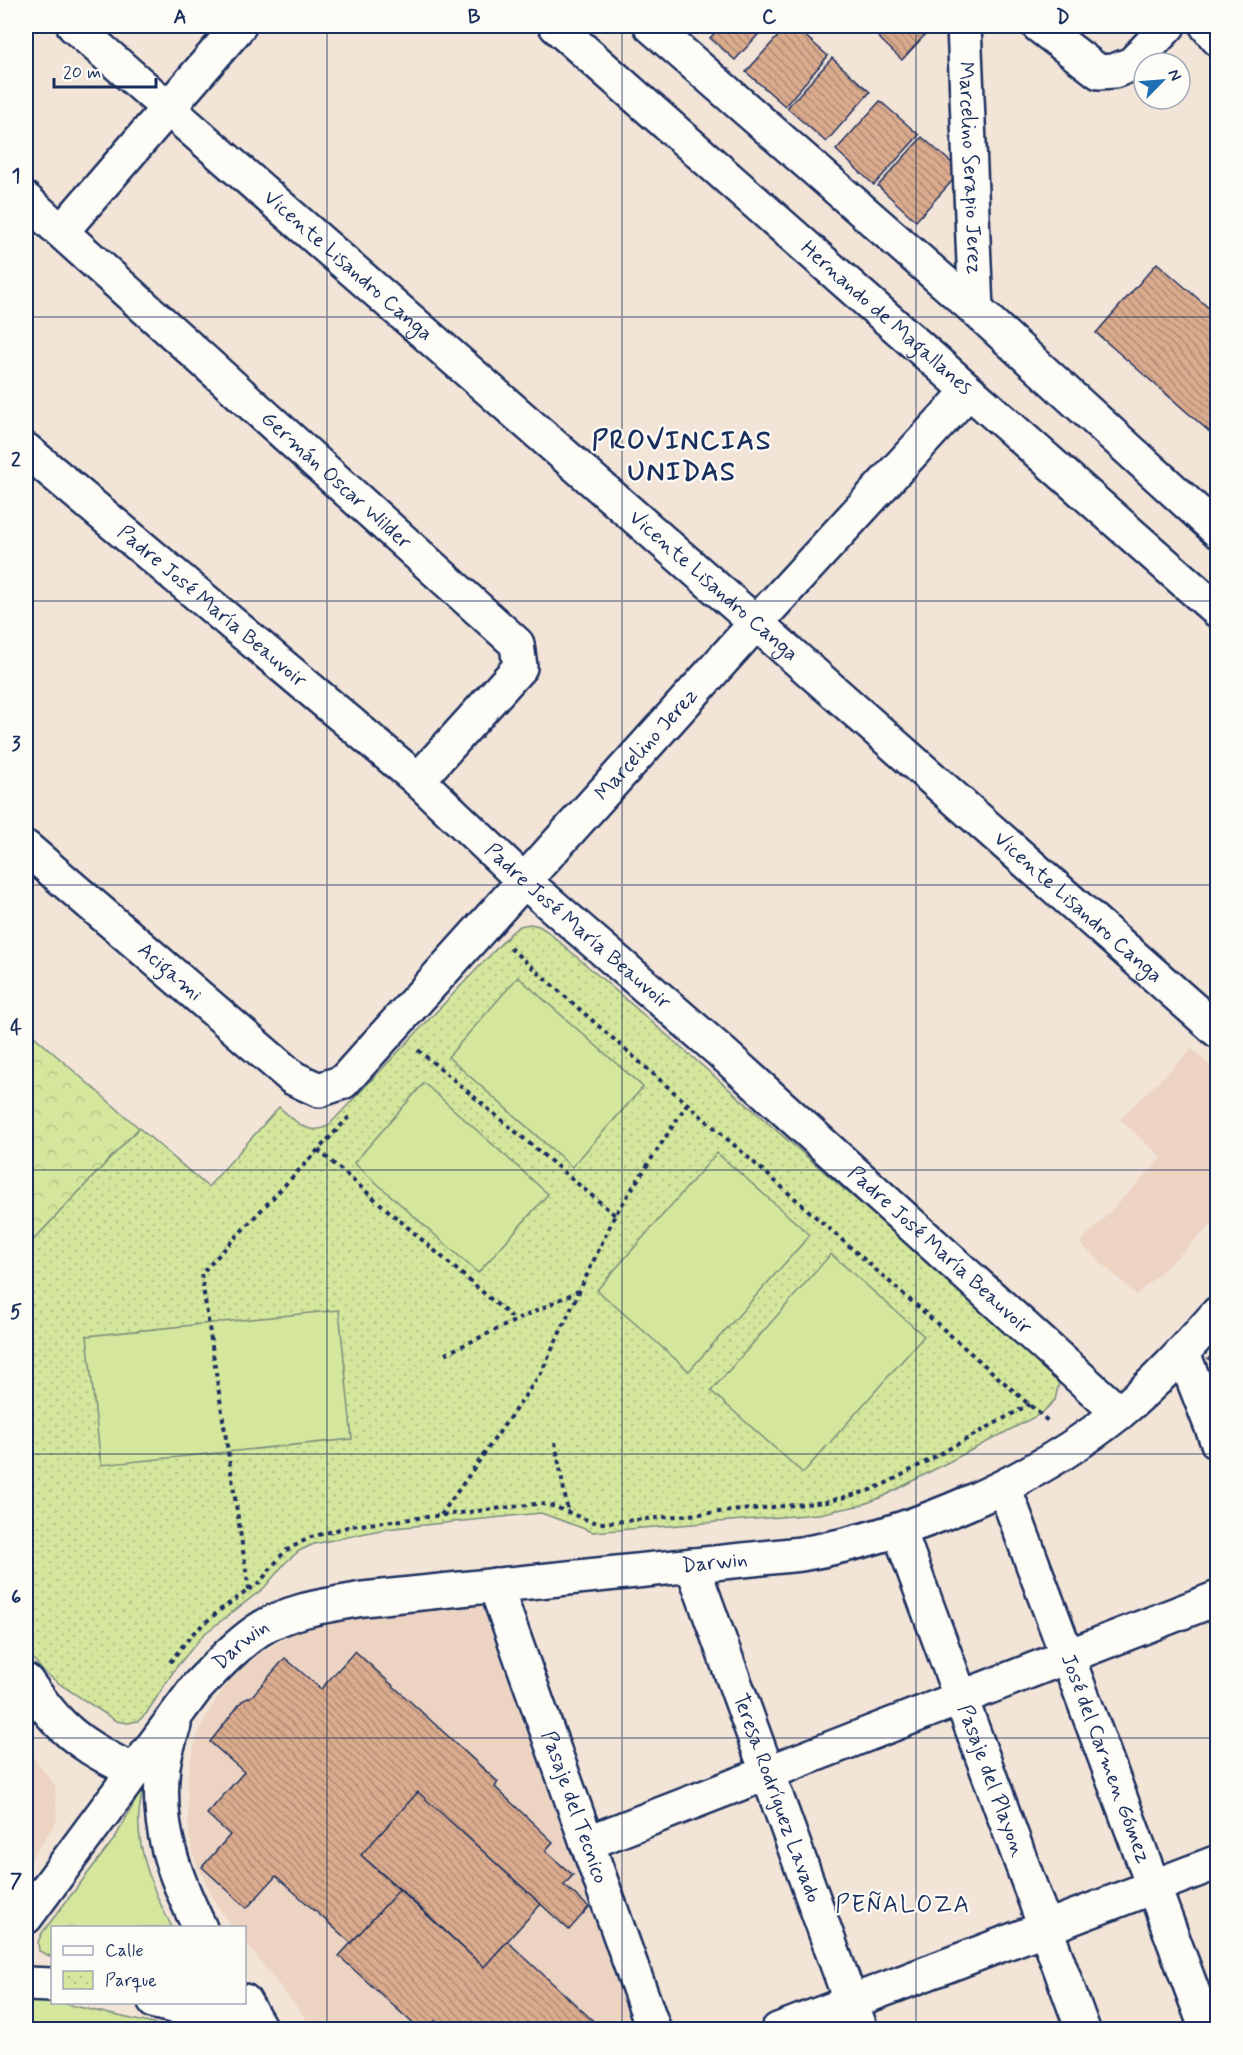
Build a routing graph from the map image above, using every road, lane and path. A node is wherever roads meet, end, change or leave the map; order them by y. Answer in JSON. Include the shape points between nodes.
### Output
{"nodes":[{"id":1,"x":74,"y":26,"type":"edge"},
{"id":2,"x":239,"y":26,"type":"edge"},
{"id":3,"x":556,"y":26,"type":"edge"},
{"id":4,"x":651,"y":26,"type":"edge"},
{"id":5,"x":964,"y":26,"type":"edge"},
{"id":6,"x":1039,"y":26,"type":"edge"},
{"id":7,"x":1168,"y":26,"type":"edge"},
{"id":8,"x":1207,"y":26,"type":"edge"},
{"id":9,"x":1218,"y":39,"type":"edge"},
{"id":10,"x":169,"y":109,"type":"junction"},
{"id":11,"x":26,"y":200,"type":"edge"},
{"id":12,"x":62,"y":231,"type":"junction"},
{"id":13,"x":976,"y":310,"type":"junction"},
{"id":14,"x":969,"y":391,"type":"junction"},
{"id":15,"x":26,"y":450,"type":"edge"},
{"id":16,"x":1218,"y":531,"type":"edge"},
{"id":17,"x":1218,"y":611,"type":"edge"},
{"id":18,"x":756,"y":623,"type":"junction"},
{"id":19,"x":418,"y":780,"type":"junction"},
{"id":20,"x":26,"y":848,"type":"edge"},
{"id":21,"x":524,"y":881,"type":"junction"},
{"id":22,"x":501,"y":956,"type":"dead end"},
{"id":23,"x":1218,"y":1031,"type":"edge"},
{"id":24,"x":415,"y":1048,"type":"dead end"},
{"id":25,"x":320,"y":1090,"type":"joint"},
{"id":26,"x":687,"y":1104,"type":"junction"},
{"id":27,"x":350,"y":1116,"type":"dead end"},
{"id":28,"x":318,"y":1150,"type":"junction"},
{"id":29,"x":615,"y":1215,"type":"junction"},
{"id":30,"x":579,"y":1291,"type":"junction"},
{"id":31,"x":1218,"y":1313,"type":"edge"},
{"id":32,"x":516,"y":1320,"type":"junction"},
{"id":33,"x":1183,"y":1353,"type":"junction"},
{"id":34,"x":445,"y":1354,"type":"dead end"},
{"id":35,"x":1218,"y":1390,"type":"edge"},
{"id":36,"x":1030,"y":1404,"type":"junction"},
{"id":37,"x":1119,"y":1413,"type":"junction"},
{"id":38,"x":555,"y":1442,"type":"dead end"},
{"id":39,"x":1218,"y":1443,"type":"edge"},
{"id":40,"x":1074,"y":1445,"type":"junction"},
{"id":41,"x":1004,"y":1487,"type":"junction"},
{"id":42,"x":568,"y":1512,"type":"junction"},
{"id":43,"x":441,"y":1515,"type":"junction"},
{"id":44,"x":899,"y":1530,"type":"junction"},
{"id":45,"x":692,"y":1565,"type":"junction"},
{"id":46,"x":495,"y":1585,"type":"junction"},
{"id":47,"x":249,"y":1590,"type":"junction"},
{"id":48,"x":1218,"y":1598,"type":"edge"},
{"id":49,"x":1067,"y":1656,"type":"junction"},
{"id":50,"x":166,"y":1668,"type":"dead end"},
{"id":51,"x":26,"y":1681,"type":"edge"},
{"id":52,"x":960,"y":1698,"type":"junction"},
{"id":53,"x":178,"y":1712,"type":"junction"},
{"id":54,"x":133,"y":1771,"type":"junction"},
{"id":55,"x":767,"y":1772,"type":"junction"},
{"id":56,"x":587,"y":1843,"type":"junction"},
{"id":57,"x":1218,"y":1862,"type":"edge"},
{"id":58,"x":1153,"y":1887,"type":"junction"},
{"id":59,"x":26,"y":1917,"type":"edge"},
{"id":60,"x":199,"y":1926,"type":"edge"},
{"id":61,"x":1046,"y":1928,"type":"junction"},
{"id":62,"x":26,"y":1984,"type":"edge"},
{"id":63,"x":51,"y":1985,"type":"edge"},
{"id":64,"x":163,"y":2004,"type":"edge"},
{"id":65,"x":246,"y":2004,"type":"edge"},
{"id":66,"x":856,"y":2016,"type":"edge"},
{"id":67,"x":251,"y":2030,"type":"edge"},
{"id":68,"x":261,"y":2030,"type":"edge"},
{"id":69,"x":654,"y":2030,"type":"edge"},
{"id":70,"x":778,"y":2030,"type":"edge"},
{"id":71,"x":1083,"y":2030,"type":"edge"},
{"id":72,"x":1207,"y":2030,"type":"edge"}],
"edges":[{"from":1,"to":10,"type":"street","name":"Vicente Lisandro Canga"},
{"from":2,"to":10,"type":"street"},
{"from":3,"to":14,"type":"street","name":"Hernando de Magallanes"},
{"from":4,"to":13,"type":"street"},
{"from":5,"to":13,"type":"street","name":"Marcelino Serapio Jerez"},
{"from":6,"to":7,"type":"street","via":[[1099,72],[1132,64]]},
{"from":8,"to":9,"type":"street"},
{"from":10,"to":12,"type":"street"},
{"from":10,"to":18,"type":"street","name":"Vicente Lisandro Canga"},
{"from":11,"to":12,"type":"street","name":"Germán Oscar Wilder"},
{"from":12,"to":19,"type":"street","name":"Germán Oscar Wilder","via":[[518,644],[520,667]]},
{"from":13,"to":16,"type":"street"},
{"from":14,"to":17,"type":"street","name":"Hernando de Magallanes"},
{"from":14,"to":18,"type":"street","name":"Marcelino Jerez"},
{"from":15,"to":19,"type":"street","name":"Padre José María Beauvoir"},
{"from":18,"to":21,"type":"street","name":"Marcelino Jerez"},
{"from":18,"to":23,"type":"street","name":"Vicente Lisandro Canga"},
{"from":19,"to":21,"type":"street","name":"Padre José María Beauvoir"},
{"from":20,"to":25,"type":"street","name":"Acigami","via":[[293,1078]]},
{"from":21,"to":25,"type":"street","name":"Marcelino Jerez","via":[[344,1082]]},
{"from":21,"to":37,"type":"street","name":"Padre José María Beauvoir","via":[[720,1052]]},
{"from":22,"to":26,"type":"path","via":[[509,948]]},
{"from":24,"to":29,"type":"path"},
{"from":26,"to":29,"type":"path"},
{"from":26,"to":36,"type":"path"},
{"from":27,"to":28,"type":"path"},
{"from":28,"to":32,"type":"path"},
{"from":28,"to":47,"type":"path","via":[[201,1274]]},
{"from":29,"to":30,"type":"path"},
{"from":30,"to":32,"type":"path"},
{"from":30,"to":43,"type":"path","via":[[529,1393]]},
{"from":31,"to":33,"type":"street","name":"Darwin"},
{"from":32,"to":34,"type":"path"},
{"from":33,"to":35,"type":"street"},
{"from":33,"to":37,"type":"street","name":"Darwin"},
{"from":33,"to":39,"type":"street"},
{"from":36,"to":40,"type":"path"},
{"from":36,"to":42,"type":"path","via":[[891,1481],[826,1502],[603,1522],[592,1522]]},
{"from":37,"to":40,"type":"street","name":"Darwin"},
{"from":38,"to":42,"type":"path"},
{"from":40,"to":41,"type":"street","name":"Darwin"},
{"from":41,"to":44,"type":"street","name":"Darwin"},
{"from":41,"to":49,"type":"street","name":"José del Carmen Gómez"},
{"from":42,"to":43,"type":"path","via":[[544,1503]]},
{"from":43,"to":47,"type":"path","via":[[351,1526],[310,1537],[285,1551],[267,1575]]},
{"from":44,"to":45,"type":"street","name":"Darwin","via":[[801,1554]]},
{"from":44,"to":52,"type":"street","name":"Pasaje del Playon"},
{"from":45,"to":46,"type":"street","name":"Darwin"},
{"from":45,"to":55,"type":"street","name":"Teresa Rodríguez Lavado"},
{"from":46,"to":53,"type":"street","name":"Darwin","via":[[363,1599],[283,1618],[258,1630],[229,1654]]},
{"from":46,"to":56,"type":"street","name":"Pasaje del Tecnico"},
{"from":47,"to":50,"type":"path","via":[[204,1622]]},
{"from":48,"to":49,"type":"street"},
{"from":49,"to":52,"type":"street"},
{"from":49,"to":58,"type":"street","name":"José del Carmen Gómez"},
{"from":51,"to":54,"type":"street","via":[[56,1719],[82,1742]]},
{"from":52,"to":55,"type":"street"},
{"from":52,"to":61,"type":"street","name":"Pasaje del Playon"},
{"from":53,"to":54,"type":"street","name":"Darwin"},
{"from":53,"to":60,"type":"street","name":"Darwin","via":[[164,1764],[161,1803],[170,1857]]},
{"from":54,"to":59,"type":"street","name":"Darwin"},
{"from":55,"to":56,"type":"street"},
{"from":55,"to":66,"type":"street","name":"Teresa Rodríguez Lavado"},
{"from":56,"to":69,"type":"street","name":"Pasaje del Tecnico"},
{"from":57,"to":58,"type":"street"},
{"from":58,"to":61,"type":"street"},
{"from":58,"to":72,"type":"street","name":"José del Carmen Gómez"},
{"from":61,"to":66,"type":"street"},
{"from":61,"to":71,"type":"street","name":"Pasaje del Playon"},
{"from":62,"to":63,"type":"street"},
{"from":64,"to":67,"type":"street","via":[[224,2018]]},
{"from":65,"to":68,"type":"street"},
{"from":66,"to":70,"type":"street"}]}
